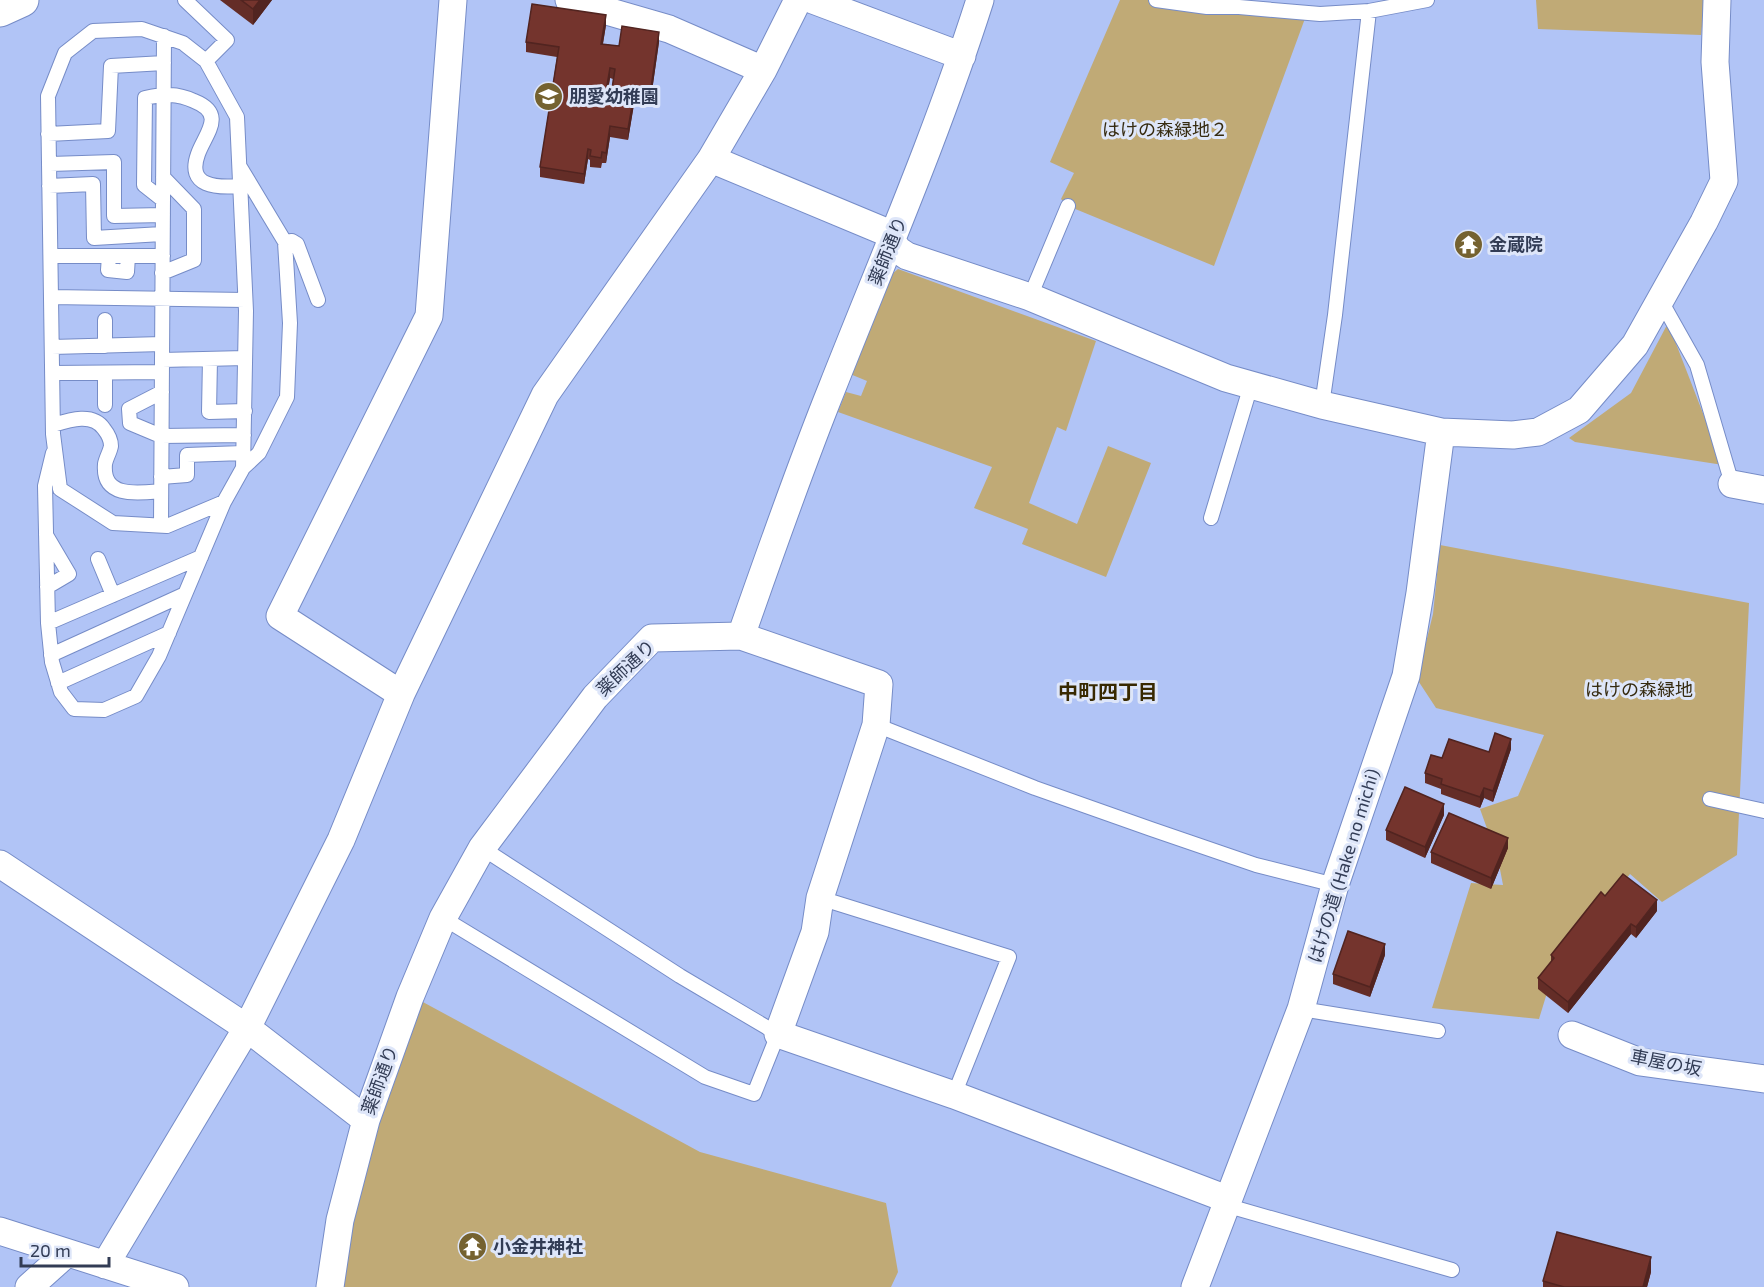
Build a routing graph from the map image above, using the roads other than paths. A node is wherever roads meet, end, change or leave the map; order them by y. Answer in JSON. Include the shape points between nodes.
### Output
{"nodes":[{"id":1,"x":185,"y":0,"type":"edge"},
{"id":2,"x":453,"y":0,"type":"edge"},
{"id":3,"x":569,"y":0,"type":"edge"},
{"id":4,"x":798,"y":0,"type":"edge"},
{"id":5,"x":813,"y":0,"type":"edge"},
{"id":6,"x":980,"y":0,"type":"edge"},
{"id":7,"x":1156,"y":0,"type":"edge"},
{"id":8,"x":1427,"y":0,"type":"edge"},
{"id":9,"x":1717,"y":0,"type":"edge"},
{"id":10,"x":1298,"y":6,"type":"edge"},
{"id":11,"x":1369,"y":11,"type":"junction"},
{"id":12,"x":164,"y":36,"type":"junction"},
{"id":13,"x":962,"y":56,"type":"junction"},
{"id":14,"x":206,"y":61,"type":"junction"},
{"id":15,"x":164,"y":63,"type":"junction"},
{"id":16,"x":763,"y":70,"type":"junction"},
{"id":17,"x":164,"y":94,"type":"junction"},
{"id":18,"x":48,"y":134,"type":"junction"},
{"id":19,"x":711,"y":159,"type":"junction"},
{"id":20,"x":50,"y":164,"type":"junction"},
{"id":21,"x":239,"y":165,"type":"junction"},
{"id":22,"x":163,"y":177,"type":"junction"},
{"id":23,"x":49,"y":186,"type":"junction"},
{"id":24,"x":240,"y":186,"type":"junction"},
{"id":25,"x":163,"y":200,"type":"junction"},
{"id":26,"x":1068,"y":206,"type":"dead end"},
{"id":27,"x":163,"y":215,"type":"junction"},
{"id":28,"x":162,"y":234,"type":"junction"},
{"id":29,"x":285,"y":242,"type":"junction"},
{"id":30,"x":892,"y":242,"type":"junction"},
{"id":31,"x":51,"y":256,"type":"junction"},
{"id":32,"x":163,"y":256,"type":"junction"},
{"id":33,"x":162,"y":273,"type":"junction"},
{"id":34,"x":51,"y":297,"type":"junction"},
{"id":35,"x":1030,"y":297,"type":"junction"},
{"id":36,"x":162,"y":298,"type":"junction"},
{"id":37,"x":245,"y":300,"type":"junction"},
{"id":38,"x":318,"y":300,"type":"dead end"},
{"id":39,"x":1660,"y":301,"type":"junction"},
{"id":40,"x":105,"y":320,"type":"dead end"},
{"id":41,"x":162,"y":345,"type":"junction"},
{"id":42,"x":105,"y":346,"type":"junction"},
{"id":43,"x":52,"y":347,"type":"junction"},
{"id":44,"x":245,"y":358,"type":"junction"},
{"id":45,"x":210,"y":359,"type":"junction"},
{"id":46,"x":162,"y":366,"type":"junction"},
{"id":47,"x":52,"y":373,"type":"junction"},
{"id":48,"x":105,"y":373,"type":"junction"},
{"id":49,"x":1251,"y":385,"type":"junction"},
{"id":50,"x":162,"y":392,"type":"junction"},
{"id":51,"x":105,"y":405,"type":"dead end"},
{"id":52,"x":1322,"y":405,"type":"junction"},
{"id":53,"x":245,"y":411,"type":"junction"},
{"id":54,"x":53,"y":425,"type":"junction"},
{"id":55,"x":1441,"y":432,"type":"junction"},
{"id":56,"x":244,"y":435,"type":"junction"},
{"id":57,"x":162,"y":436,"type":"junction"},
{"id":58,"x":55,"y":446,"type":"junction"},
{"id":59,"x":243,"y":453,"type":"junction"},
{"id":60,"x":243,"y":468,"type":"junction"},
{"id":61,"x":161,"y":484,"type":"junction"},
{"id":62,"x":1732,"y":484,"type":"joint"},
{"id":63,"x":1764,"y":490,"type":"edge"},
{"id":64,"x":224,"y":502,"type":"junction"},
{"id":65,"x":1210,"y":518,"type":"dead end"},
{"id":66,"x":161,"y":525,"type":"junction"},
{"id":67,"x":45,"y":533,"type":"junction"},
{"id":68,"x":201,"y":557,"type":"junction"},
{"id":69,"x":98,"y":559,"type":"dead end"},
{"id":70,"x":47,"y":587,"type":"junction"},
{"id":71,"x":185,"y":594,"type":"junction"},
{"id":72,"x":112,"y":595,"type":"junction"},
{"id":73,"x":48,"y":623,"type":"junction"},
{"id":74,"x":169,"y":633,"type":"junction"},
{"id":75,"x":741,"y":636,"type":"junction"},
{"id":76,"x":51,"y":655,"type":"junction"},
{"id":77,"x":58,"y":683,"type":"junction"},
{"id":78,"x":401,"y":694,"type":"junction"},
{"id":79,"x":876,"y":725,"type":"junction"},
{"id":80,"x":1710,"y":799,"type":"dead end"},
{"id":81,"x":1764,"y":811,"type":"edge"},
{"id":82,"x":482,"y":848,"type":"junction"},
{"id":83,"x":0,"y":864,"type":"edge"},
{"id":84,"x":1335,"y":885,"type":"junction"},
{"id":85,"x":820,"y":898,"type":"junction"},
{"id":86,"x":443,"y":918,"type":"junction"},
{"id":87,"x":1300,"y":1009,"type":"junction"},
{"id":88,"x":247,"y":1028,"type":"junction"},
{"id":89,"x":1438,"y":1031,"type":"dead end"},
{"id":90,"x":778,"y":1034,"type":"junction"},
{"id":91,"x":1572,"y":1035,"type":"dead end"},
{"id":92,"x":1764,"y":1079,"type":"edge"},
{"id":93,"x":954,"y":1095,"type":"junction"},
{"id":94,"x":366,"y":1120,"type":"junction"},
{"id":95,"x":1226,"y":1202,"type":"junction"},
{"id":96,"x":0,"y":1231,"type":"edge"},
{"id":97,"x":67,"y":1253,"type":"junction"},
{"id":98,"x":105,"y":1265,"type":"junction"},
{"id":99,"x":1452,"y":1270,"type":"dead end"},
{"id":100,"x":28,"y":1287,"type":"edge"},
{"id":101,"x":175,"y":1287,"type":"edge"},
{"id":102,"x":330,"y":1287,"type":"edge"},
{"id":103,"x":1195,"y":1287,"type":"edge"}],
"edges":[{"from":1,"to":14,"type":"lane","via":[[227,40]]},
{"from":2,"to":78,"type":"street","via":[[429,316],[280,616]]},
{"from":3,"to":16,"type":"street","via":[[669,28]]},
{"from":4,"to":16,"type":"street"},
{"from":5,"to":13,"type":"street"},
{"from":6,"to":13,"type":"street","name":"薬師通り"},
{"from":7,"to":10,"type":"lane","via":[[1207,7]]},
{"from":8,"to":11,"type":"lane"},
{"from":9,"to":39,"type":"street","via":[[1715,62],[1724,181]]},
{"from":10,"to":11,"type":"lane","via":[[1320,14]]},
{"from":11,"to":52,"type":"lane"},
{"from":12,"to":14,"type":"lane","via":[[183,43]]},
{"from":12,"to":15,"type":"lane"},
{"from":12,"to":18,"type":"lane","via":[[142,29],[93,31],[65,53],[48,96]]},
{"from":13,"to":30,"type":"street","name":"薬師通り"},
{"from":14,"to":21,"type":"lane","via":[[237,117]]},
{"from":15,"to":17,"type":"lane"},
{"from":15,"to":18,"type":"lane","via":[[111,66],[108,131]]},
{"from":16,"to":19,"type":"street"},
{"from":17,"to":22,"type":"lane"},
{"from":17,"to":24,"type":"lane","via":[[184,96],[208,110],[210,131],[198,153],[196,175],[210,186]]},
{"from":17,"to":25,"type":"lane","via":[[145,98],[144,185]]},
{"from":18,"to":20,"type":"lane"},
{"from":19,"to":30,"type":"street","via":[[886,232]]},
{"from":19,"to":78,"type":"street","via":[[545,394]]},
{"from":20,"to":23,"type":"lane"},
{"from":20,"to":27,"type":"lane","via":[[114,162],[114,216]]},
{"from":21,"to":24,"type":"lane"},
{"from":21,"to":29,"type":"lane"},
{"from":22,"to":25,"type":"lane"},
{"from":22,"to":33,"type":"lane","via":[[194,209],[194,260]]},
{"from":23,"to":28,"type":"lane","via":[[93,184],[94,238]]},
{"from":23,"to":31,"type":"lane"},
{"from":24,"to":37,"type":"lane"},
{"from":25,"to":27,"type":"lane"},
{"from":26,"to":35,"type":"lane"},
{"from":27,"to":28,"type":"lane"},
{"from":28,"to":32,"type":"lane"},
{"from":29,"to":38,"type":"lane","via":[[297,244]]},
{"from":29,"to":60,"type":"lane","via":[[290,323],[287,397],[259,453]]},
{"from":30,"to":35,"type":"street","via":[[907,255]]},
{"from":30,"to":75,"type":"street","name":"薬師通り","via":[[795,484]]},
{"from":31,"to":32,"type":"lane"},
{"from":31,"to":34,"type":"lane"},
{"from":32,"to":33,"type":"lane"},
{"from":33,"to":36,"type":"lane"},
{"from":34,"to":36,"type":"lane"},
{"from":34,"to":43,"type":"lane"},
{"from":35,"to":49,"type":"street"},
{"from":36,"to":37,"type":"lane"},
{"from":36,"to":41,"type":"lane"},
{"from":37,"to":44,"type":"lane"},
{"from":39,"to":55,"type":"street","via":[[1635,345],[1579,410],[1538,432]]},
{"from":39,"to":62,"type":"lane","via":[[1697,365]]},
{"from":40,"to":42,"type":"lane"},
{"from":41,"to":42,"type":"lane"},
{"from":41,"to":46,"type":"lane"},
{"from":42,"to":43,"type":"lane"},
{"from":43,"to":47,"type":"lane"},
{"from":44,"to":45,"type":"lane"},
{"from":44,"to":53,"type":"lane"},
{"from":45,"to":46,"type":"lane"},
{"from":45,"to":53,"type":"lane","via":[[209,412]]},
{"from":46,"to":48,"type":"lane"},
{"from":46,"to":50,"type":"lane"},
{"from":47,"to":48,"type":"lane"},
{"from":47,"to":54,"type":"lane"},
{"from":48,"to":51,"type":"lane"},
{"from":49,"to":52,"type":"street"},
{"from":49,"to":65,"type":"lane"},
{"from":50,"to":57,"type":"lane"},
{"from":50,"to":57,"type":"lane","via":[[129,409],[130,423]]},
{"from":52,"to":55,"type":"street"},
{"from":53,"to":56,"type":"lane"},
{"from":54,"to":58,"type":"lane"},
{"from":54,"to":61,"type":"lane","via":[[86,418],[101,424],[111,446],[105,464],[110,484],[120,492]]},
{"from":55,"to":84,"type":"street","name":"はけの道 (Hake no michi)","via":[[1406,676]]},
{"from":56,"to":57,"type":"lane"},
{"from":56,"to":59,"type":"lane"},
{"from":57,"to":61,"type":"lane"},
{"from":58,"to":66,"type":"lane","via":[[60,489],[113,523]]},
{"from":58,"to":67,"type":"lane","via":[[45,486]]},
{"from":59,"to":60,"type":"lane"},
{"from":59,"to":61,"type":"lane","via":[[187,455],[187,475]]},
{"from":60,"to":64,"type":"lane"},
{"from":61,"to":66,"type":"lane"},
{"from":62,"to":63,"type":"street"},
{"from":64,"to":66,"type":"lane"},
{"from":64,"to":68,"type":"lane"},
{"from":67,"to":70,"type":"lane"},
{"from":67,"to":70,"type":"lane","via":[[69,574]]},
{"from":68,"to":71,"type":"lane"},
{"from":68,"to":72,"type":"lane"},
{"from":69,"to":72,"type":"lane"},
{"from":70,"to":73,"type":"lane"},
{"from":71,"to":74,"type":"lane"},
{"from":71,"to":76,"type":"lane"},
{"from":72,"to":73,"type":"lane"},
{"from":73,"to":76,"type":"lane"},
{"from":74,"to":77,"type":"lane"},
{"from":74,"to":77,"type":"lane","via":[[136,696],[104,710],[75,709]]},
{"from":75,"to":79,"type":"street","via":[[879,684]]},
{"from":75,"to":82,"type":"street","name":"薬師通り","via":[[652,638],[595,697]]},
{"from":76,"to":77,"type":"lane"},
{"from":78,"to":88,"type":"street","via":[[341,840]]},
{"from":79,"to":84,"type":"lane","via":[[1151,829],[1256,865]]},
{"from":79,"to":85,"type":"street"},
{"from":80,"to":81,"type":"lane"},
{"from":82,"to":86,"type":"street","name":"薬師通り"},
{"from":82,"to":90,"type":"lane","via":[[680,976]]},
{"from":83,"to":88,"type":"street"},
{"from":84,"to":87,"type":"street","name":"はけの道 (Hake no michi)"},
{"from":85,"to":90,"type":"street","via":[[815,932]]},
{"from":85,"to":93,"type":"lane","via":[[1009,957]]},
{"from":86,"to":90,"type":"lane","via":[[705,1077],[724,1084],[754,1094]]},
{"from":86,"to":94,"type":"street","name":"薬師通り"},
{"from":87,"to":89,"type":"lane"},
{"from":87,"to":95,"type":"street","name":"はけの道 (Hake no michi)"},
{"from":88,"to":94,"type":"street"},
{"from":88,"to":98,"type":"street"},
{"from":90,"to":93,"type":"street"},
{"from":91,"to":92,"type":"street","name":"車屋の坂","via":[[1640,1062]]},
{"from":93,"to":95,"type":"street"},
{"from":94,"to":102,"type":"street","name":"薬師通り","via":[[339,1220]]},
{"from":95,"to":99,"type":"lane"},
{"from":95,"to":103,"type":"street","name":"はけの道 (Hake no michi)"},
{"from":96,"to":97,"type":"street"},
{"from":97,"to":98,"type":"street"},
{"from":97,"to":100,"type":"street"},
{"from":98,"to":101,"type":"street"}]}
